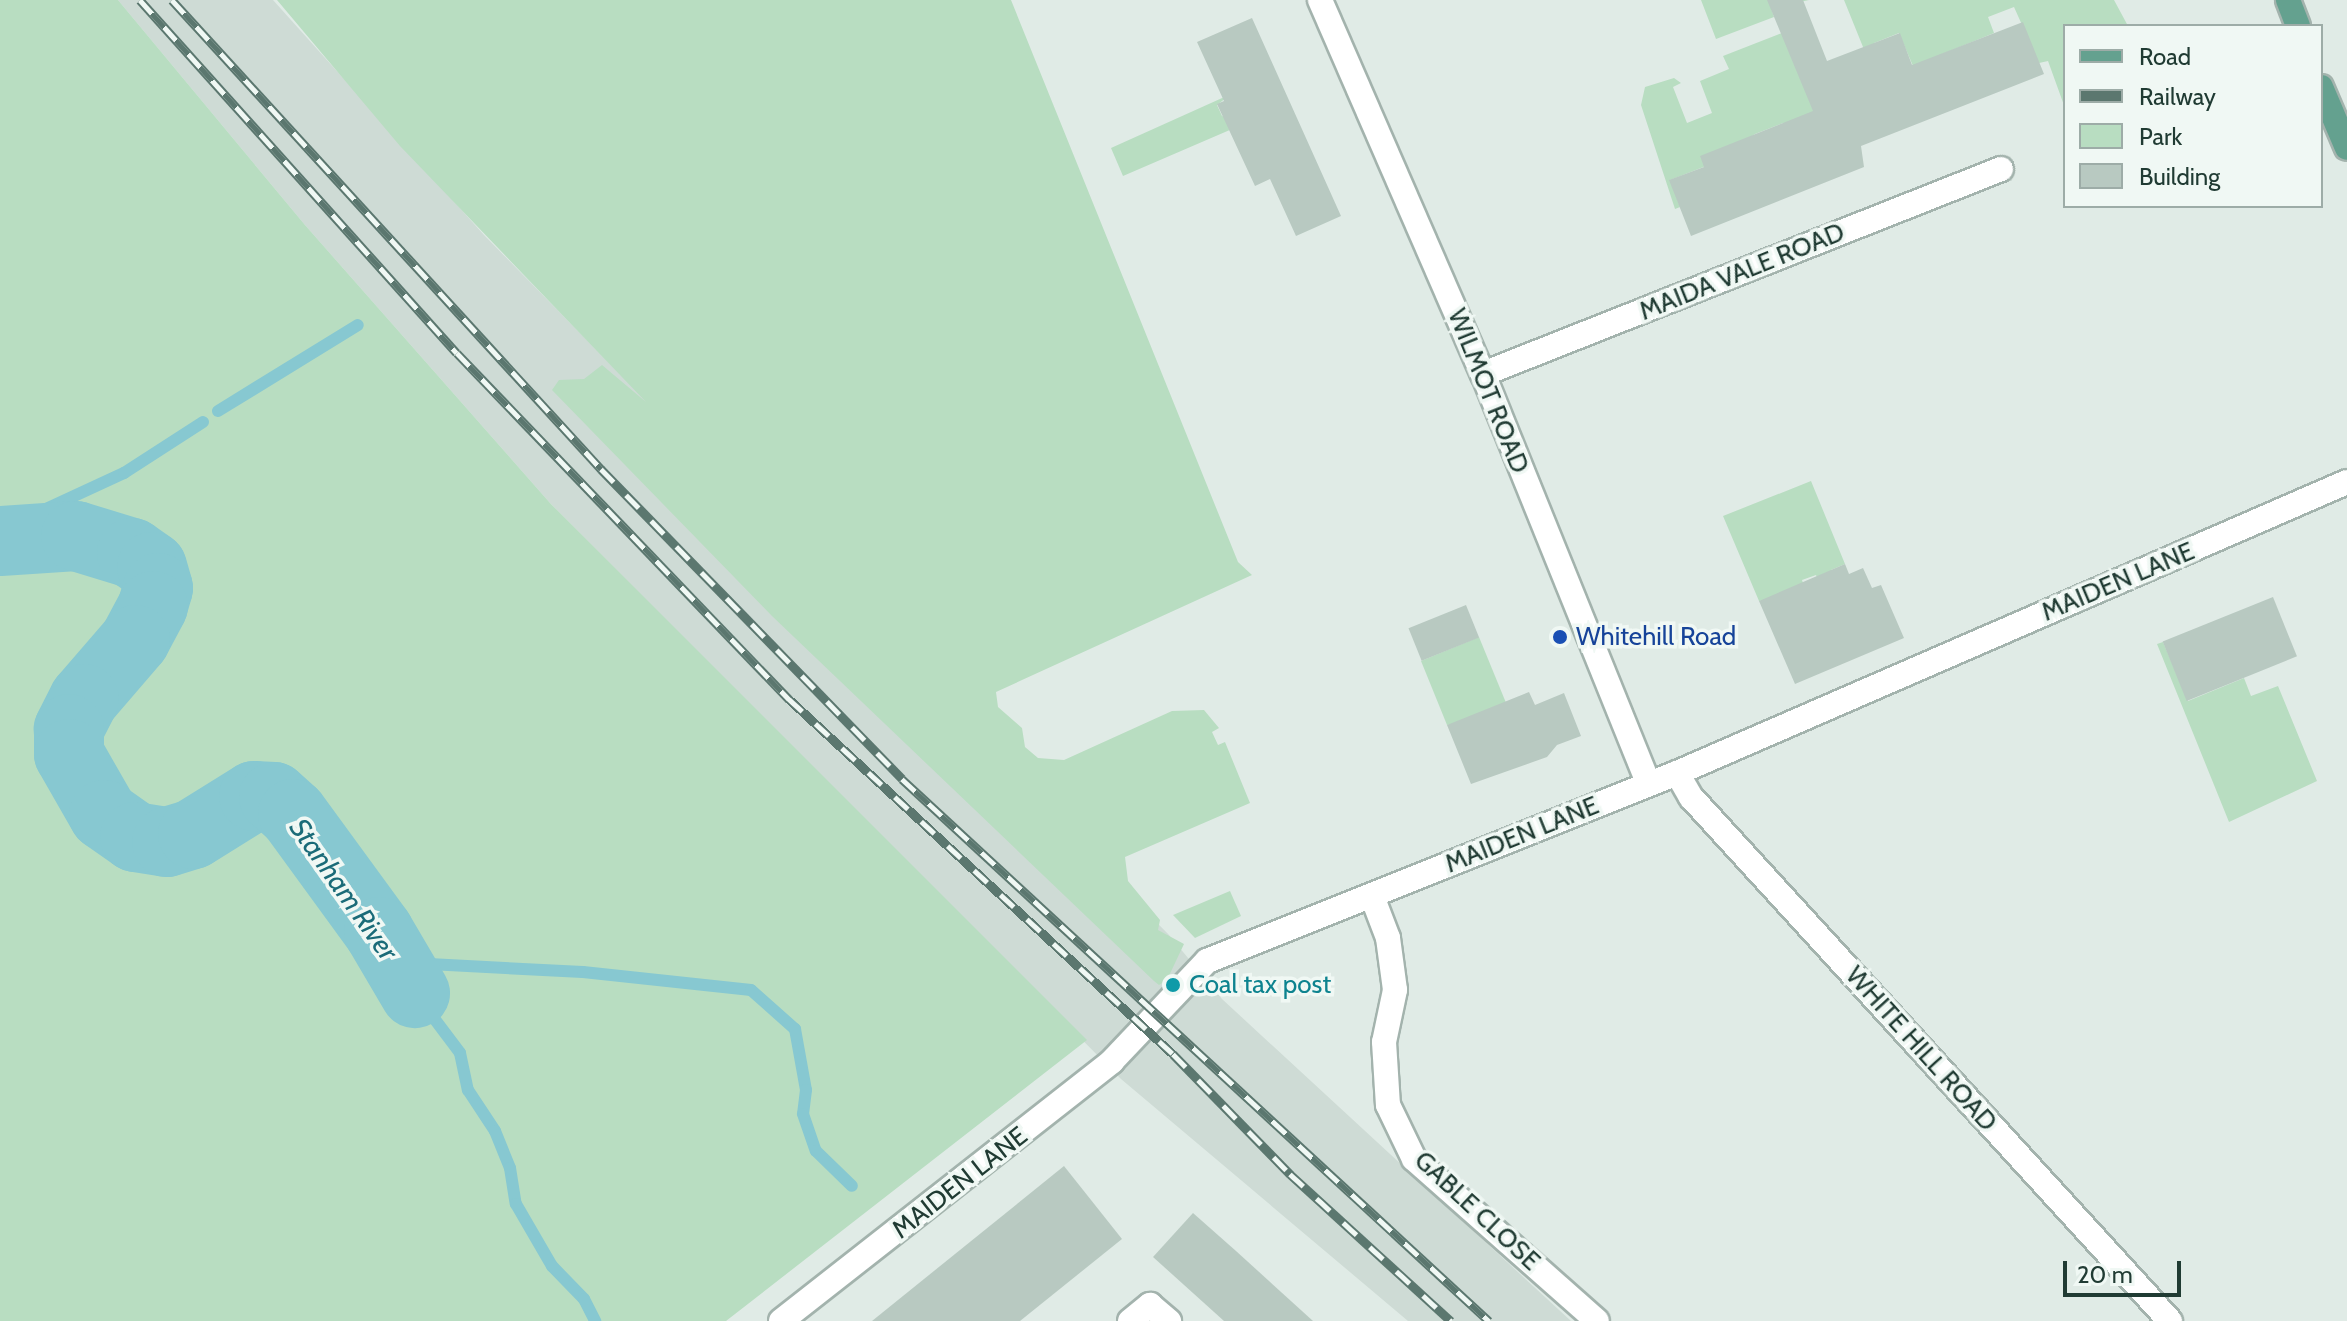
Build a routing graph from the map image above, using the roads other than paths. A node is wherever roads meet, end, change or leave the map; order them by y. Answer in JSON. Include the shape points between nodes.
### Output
{"nodes":[{"id":1,"x":1320,"y":0,"type":"edge"},
{"id":2,"x":2288,"y":0,"type":"edge"},
{"id":3,"x":2297,"y":24,"type":"edge"},
{"id":4,"x":2323,"y":92,"type":"edge"},
{"id":5,"x":2347,"y":148,"type":"edge"},
{"id":6,"x":2001,"y":169,"type":"dead end"},
{"id":7,"x":1483,"y":374,"type":"junction"},
{"id":8,"x":2347,"y":482,"type":"edge"},
{"id":9,"x":1677,"y":773,"type":"junction"},
{"id":10,"x":1649,"y":784,"type":"junction"},
{"id":11,"x":1372,"y":896,"type":"junction"},
{"id":12,"x":781,"y":1321,"type":"edge"},
{"id":13,"x":1130,"y":1321,"type":"edge"},
{"id":14,"x":1169,"y":1321,"type":"edge"},
{"id":15,"x":1597,"y":1321,"type":"edge"},
{"id":16,"x":2170,"y":1321,"type":"edge"}],
"edges":[{"from":1,"to":7,"type":"street","name":"WILMOT ROAD"},
{"from":2,"to":3,"type":"main road"},
{"from":4,"to":5,"type":"main road"},
{"from":6,"to":7,"type":"street","name":"MAIDA VALE ROAD"},
{"from":7,"to":10,"type":"street","name":"WILMOT ROAD"},
{"from":8,"to":9,"type":"street","name":"MAIDEN LANE"},
{"from":9,"to":10,"type":"street","name":"MAIDEN LANE"},
{"from":9,"to":16,"type":"street","name":"WHITE HILL ROAD","via":[[1691,797]]},
{"from":10,"to":11,"type":"street","name":"MAIDEN LANE"},
{"from":11,"to":12,"type":"street","name":"MAIDEN LANE","via":[[1207,961],[1112,1061]]},
{"from":11,"to":15,"type":"street","name":"GABLE CLOSE","via":[[1388,938],[1395,990],[1384,1042],[1388,1105],[1414,1159]]},
{"from":13,"to":14,"type":"street","via":[[1150,1305]]}]}
